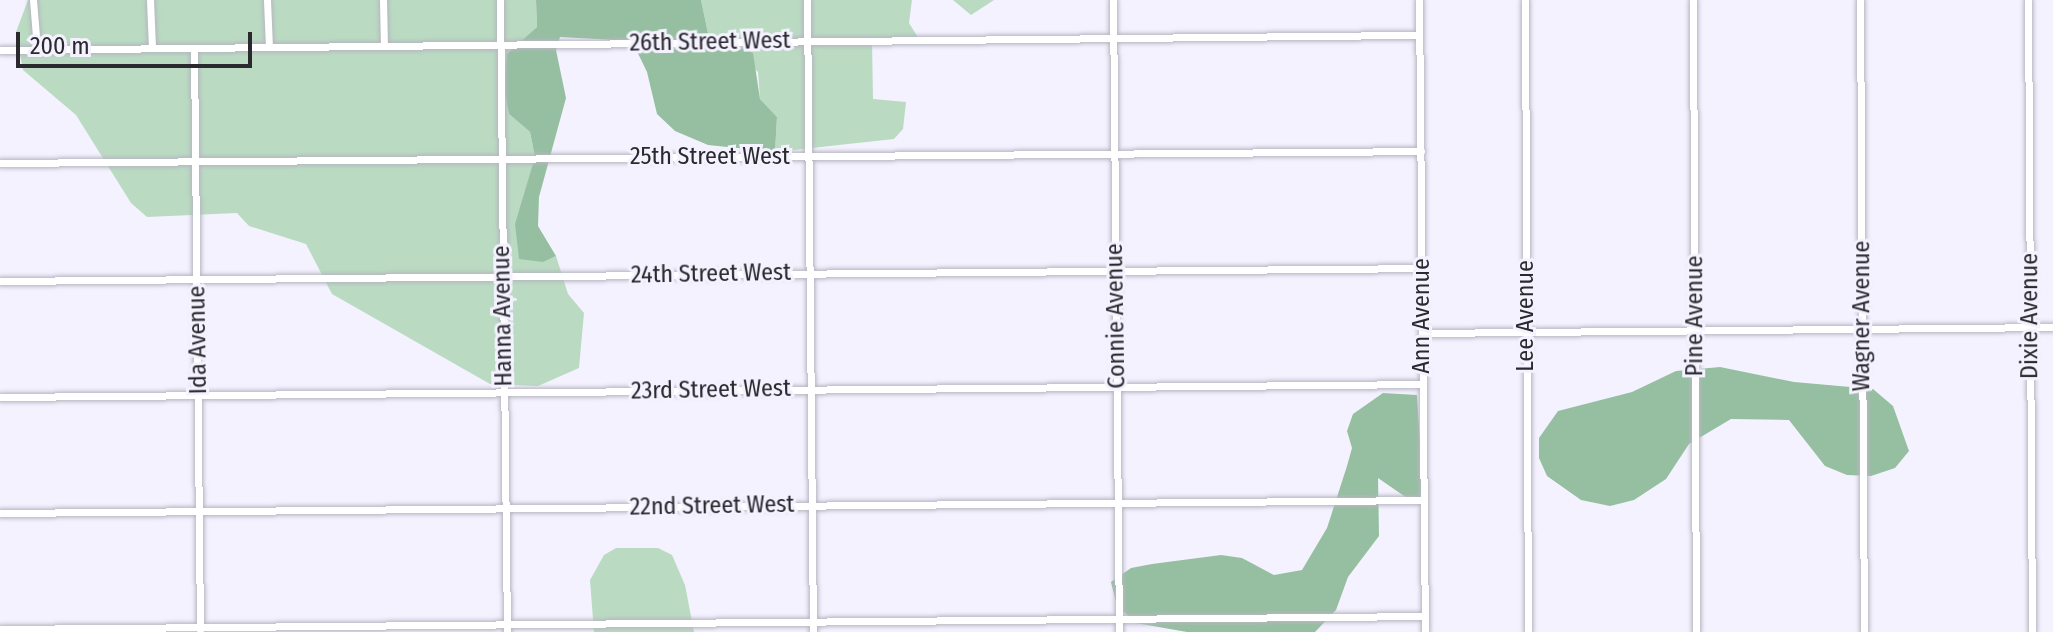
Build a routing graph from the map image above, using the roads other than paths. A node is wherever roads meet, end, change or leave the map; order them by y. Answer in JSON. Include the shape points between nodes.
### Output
{"nodes":[{"id":1,"x":33,"y":0,"type":"edge"},
{"id":2,"x":150,"y":0,"type":"edge"},
{"id":3,"x":267,"y":0,"type":"edge"},
{"id":4,"x":383,"y":0,"type":"edge"},
{"id":5,"x":500,"y":0,"type":"edge"},
{"id":6,"x":807,"y":0,"type":"edge"},
{"id":7,"x":1113,"y":0,"type":"edge"},
{"id":8,"x":1419,"y":0,"type":"edge"},
{"id":9,"x":1525,"y":0,"type":"edge"},
{"id":10,"x":1693,"y":0,"type":"edge"},
{"id":11,"x":1860,"y":0,"type":"edge"},
{"id":12,"x":2028,"y":0,"type":"edge"},
{"id":13,"x":1419,"y":35,"type":"junction"},
{"id":14,"x":1113,"y":38,"type":"junction"},
{"id":15,"x":807,"y":41,"type":"junction"},
{"id":16,"x":500,"y":44,"type":"junction"},
{"id":17,"x":384,"y":46,"type":"junction"},
{"id":18,"x":152,"y":47,"type":"junction"},
{"id":19,"x":269,"y":47,"type":"junction"},
{"id":20,"x":194,"y":48,"type":"junction"},
{"id":21,"x":37,"y":49,"type":"junction"},
{"id":22,"x":0,"y":50,"type":"edge"},
{"id":23,"x":1421,"y":151,"type":"junction"},
{"id":24,"x":1114,"y":154,"type":"junction"},
{"id":25,"x":808,"y":156,"type":"junction"},
{"id":26,"x":502,"y":159,"type":"junction"},
{"id":27,"x":196,"y":161,"type":"junction"},
{"id":28,"x":0,"y":163,"type":"edge"},
{"id":29,"x":1422,"y":268,"type":"junction"},
{"id":30,"x":1115,"y":271,"type":"junction"},
{"id":31,"x":810,"y":274,"type":"junction"},
{"id":32,"x":503,"y":276,"type":"junction"},
{"id":33,"x":197,"y":279,"type":"junction"},
{"id":34,"x":0,"y":281,"type":"edge"},
{"id":35,"x":2030,"y":327,"type":"junction"},
{"id":36,"x":2053,"y":327,"type":"edge"},
{"id":37,"x":1862,"y":329,"type":"junction"},
{"id":38,"x":1695,"y":331,"type":"junction"},
{"id":39,"x":1527,"y":332,"type":"junction"},
{"id":40,"x":1422,"y":333,"type":"junction"},
{"id":41,"x":1423,"y":384,"type":"junction"},
{"id":42,"x":1117,"y":386,"type":"junction"},
{"id":43,"x":811,"y":389,"type":"junction"},
{"id":44,"x":504,"y":392,"type":"junction"},
{"id":45,"x":198,"y":395,"type":"junction"},
{"id":46,"x":0,"y":397,"type":"edge"},
{"id":47,"x":1424,"y":500,"type":"junction"},
{"id":48,"x":1118,"y":503,"type":"junction"},
{"id":49,"x":812,"y":506,"type":"junction"},
{"id":50,"x":506,"y":508,"type":"junction"},
{"id":51,"x":199,"y":511,"type":"junction"},
{"id":52,"x":0,"y":513,"type":"edge"},
{"id":53,"x":1425,"y":616,"type":"junction"},
{"id":54,"x":1119,"y":619,"type":"junction"},
{"id":55,"x":813,"y":622,"type":"junction"},
{"id":56,"x":507,"y":628,"type":"edge"},
{"id":57,"x":0,"y":629,"type":"edge"},
{"id":58,"x":200,"y":630,"type":"edge"},
{"id":59,"x":813,"y":632,"type":"edge"},
{"id":60,"x":1119,"y":632,"type":"edge"},
{"id":61,"x":1425,"y":632,"type":"edge"},
{"id":62,"x":1528,"y":632,"type":"edge"},
{"id":63,"x":1696,"y":632,"type":"edge"},
{"id":64,"x":1864,"y":632,"type":"edge"},
{"id":65,"x":2032,"y":632,"type":"edge"}],
"edges":[{"from":1,"to":21,"type":"street"},
{"from":2,"to":18,"type":"street"},
{"from":3,"to":19,"type":"street"},
{"from":4,"to":17,"type":"street"},
{"from":5,"to":16,"type":"street","name":"Hanna Avenue"},
{"from":6,"to":15,"type":"street"},
{"from":7,"to":14,"type":"street","name":"Connie Avenue"},
{"from":8,"to":13,"type":"street","name":"Ann Avenue"},
{"from":9,"to":39,"type":"street","name":"Lee Avenue"},
{"from":10,"to":38,"type":"street","name":"Pine Avenue"},
{"from":11,"to":37,"type":"street","name":"Wagner Avenue"},
{"from":12,"to":35,"type":"street","name":"Dixie Avenue"},
{"from":13,"to":14,"type":"street","name":"26th Street West"},
{"from":13,"to":23,"type":"street","name":"Ann Avenue"},
{"from":14,"to":15,"type":"street","name":"26th Street West"},
{"from":14,"to":24,"type":"street","name":"Connie Avenue"},
{"from":15,"to":16,"type":"street","name":"26th Street West"},
{"from":15,"to":25,"type":"street"},
{"from":16,"to":17,"type":"street","name":"26th Street West"},
{"from":16,"to":26,"type":"street","name":"Hanna Avenue"},
{"from":17,"to":19,"type":"street","name":"26th Street West"},
{"from":18,"to":20,"type":"street","name":"26th Street West"},
{"from":18,"to":21,"type":"street","name":"26th Street West"},
{"from":19,"to":20,"type":"street","name":"26th Street West"},
{"from":20,"to":27,"type":"street","name":"Ida Avenue"},
{"from":21,"to":22,"type":"street","name":"26th Street West"},
{"from":23,"to":24,"type":"street","name":"25th Street West"},
{"from":23,"to":29,"type":"street","name":"Ann Avenue"},
{"from":24,"to":25,"type":"street","name":"25th Street West"},
{"from":24,"to":30,"type":"street","name":"Connie Avenue"},
{"from":25,"to":26,"type":"street","name":"25th Street West"},
{"from":25,"to":31,"type":"street"},
{"from":26,"to":27,"type":"street","name":"25th Street West"},
{"from":26,"to":32,"type":"street","name":"Hanna Avenue"},
{"from":27,"to":28,"type":"street","name":"25th Street West"},
{"from":27,"to":33,"type":"street","name":"Ida Avenue"},
{"from":29,"to":30,"type":"street","name":"24th Street West"},
{"from":29,"to":40,"type":"street","name":"Ann Avenue"},
{"from":30,"to":31,"type":"street","name":"24th Street West"},
{"from":30,"to":42,"type":"street","name":"Connie Avenue"},
{"from":31,"to":32,"type":"street","name":"24th Street West"},
{"from":31,"to":43,"type":"street"},
{"from":32,"to":33,"type":"street","name":"24th Street West"},
{"from":32,"to":44,"type":"street","name":"Hanna Avenue"},
{"from":33,"to":34,"type":"street","name":"24th Street West"},
{"from":33,"to":45,"type":"street","name":"Ida Avenue"},
{"from":35,"to":36,"type":"street"},
{"from":35,"to":37,"type":"street"},
{"from":35,"to":65,"type":"street","name":"Dixie Avenue"},
{"from":37,"to":38,"type":"street"},
{"from":37,"to":64,"type":"street","name":"Wagner Avenue"},
{"from":38,"to":39,"type":"street"},
{"from":38,"to":63,"type":"street","name":"Pine Avenue"},
{"from":39,"to":40,"type":"street"},
{"from":39,"to":62,"type":"street","name":"Lee Avenue"},
{"from":40,"to":41,"type":"street","name":"Ann Avenue"},
{"from":41,"to":42,"type":"street","name":"23rd Street West"},
{"from":41,"to":47,"type":"street","name":"Ann Avenue"},
{"from":42,"to":43,"type":"street","name":"23rd Street West"},
{"from":42,"to":48,"type":"street","name":"Connie Avenue"},
{"from":43,"to":44,"type":"street","name":"23rd Street West"},
{"from":43,"to":49,"type":"street"},
{"from":44,"to":45,"type":"street","name":"23rd Street West"},
{"from":44,"to":50,"type":"street","name":"Hanna Avenue"},
{"from":45,"to":46,"type":"street","name":"23rd Street West"},
{"from":45,"to":51,"type":"street","name":"Ida Avenue"},
{"from":47,"to":48,"type":"street","name":"22nd Street West"},
{"from":47,"to":53,"type":"street","name":"Ann Avenue"},
{"from":48,"to":49,"type":"street","name":"22nd Street West"},
{"from":48,"to":54,"type":"street","name":"Connie Avenue"},
{"from":49,"to":50,"type":"street","name":"22nd Street West"},
{"from":49,"to":55,"type":"street"},
{"from":50,"to":51,"type":"street","name":"22nd Street West"},
{"from":50,"to":56,"type":"street","name":"Hanna Avenue"},
{"from":51,"to":52,"type":"street","name":"22nd Street West"},
{"from":51,"to":58,"type":"street","name":"Ida Avenue"},
{"from":53,"to":54,"type":"street"},
{"from":53,"to":61,"type":"street","name":"Ann Avenue"},
{"from":54,"to":55,"type":"street"},
{"from":54,"to":60,"type":"street","name":"Connie Avenue"},
{"from":55,"to":56,"type":"street"},
{"from":55,"to":59,"type":"street"},
{"from":56,"to":58,"type":"street"},
{"from":57,"to":58,"type":"street"}]}
